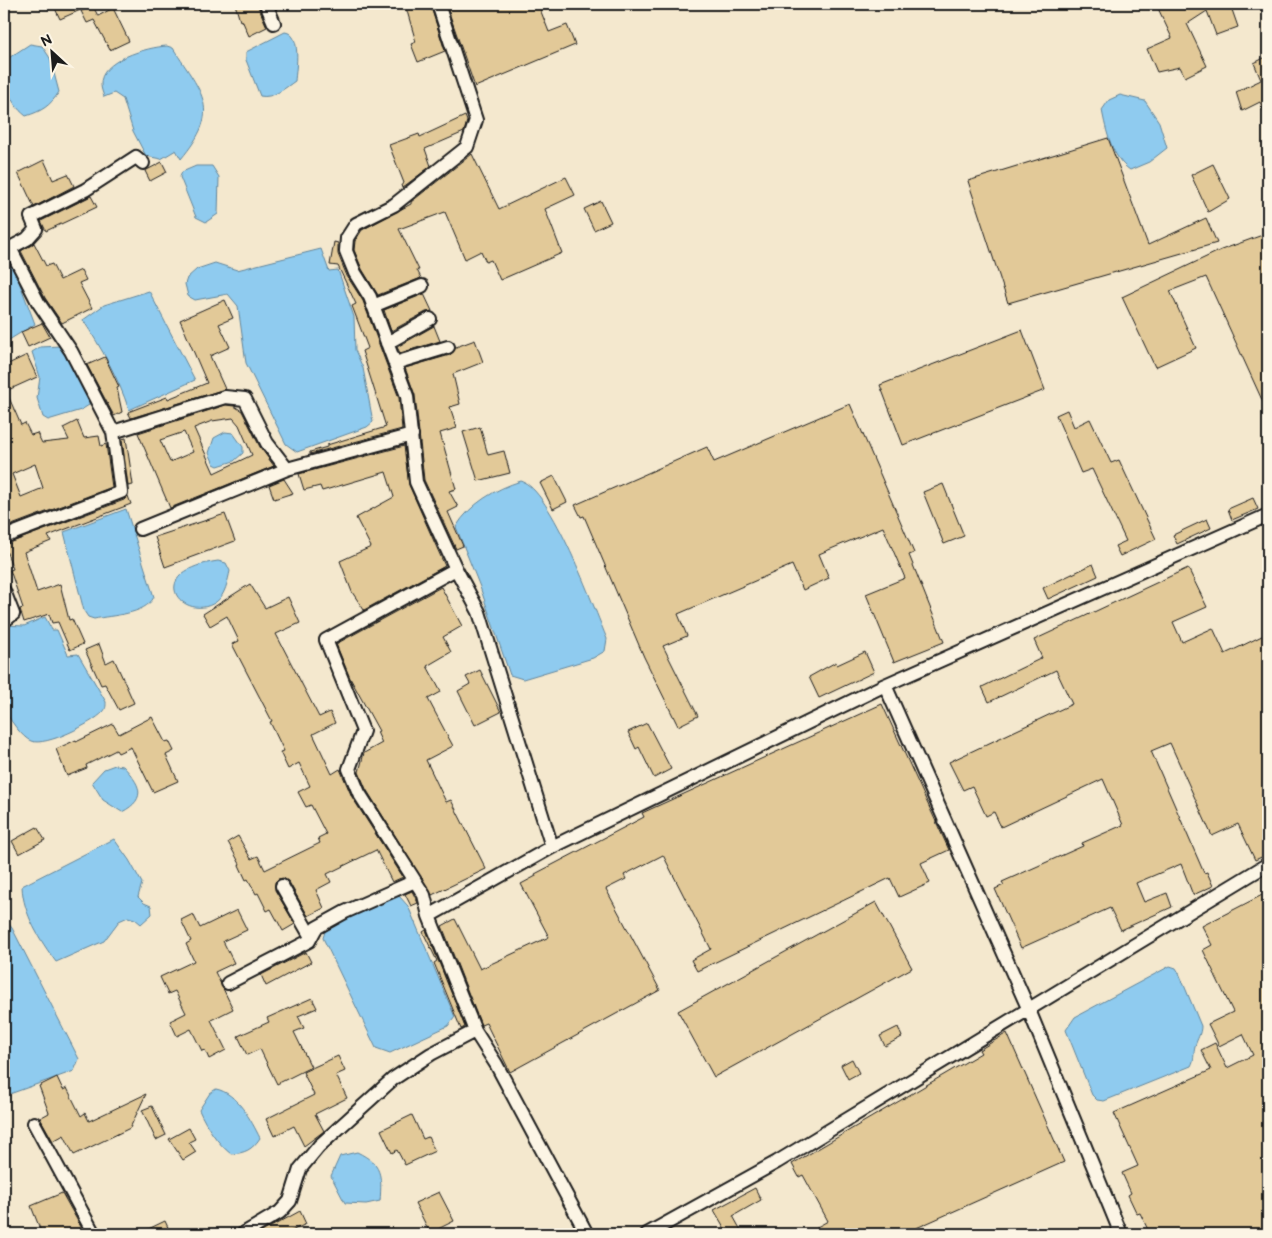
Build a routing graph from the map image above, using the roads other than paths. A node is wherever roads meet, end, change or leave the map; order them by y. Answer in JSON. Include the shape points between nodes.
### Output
{"nodes":[{"id":1,"x":266,"y":4,"type":"edge"},
{"id":2,"x":438,"y":4,"type":"edge"},
{"id":3,"x":274,"y":23,"type":"dead end"},
{"id":4,"x":143,"y":163,"type":"dead end"},
{"id":5,"x":422,"y":286,"type":"dead end"},
{"id":6,"x":373,"y":306,"type":"junction"},
{"id":7,"x":430,"y":319,"type":"dead end"},
{"id":8,"x":387,"y":343,"type":"junction"},
{"id":9,"x":448,"y":347,"type":"dead end"},
{"id":10,"x":394,"y":363,"type":"junction"},
{"id":11,"x":112,"y":432,"type":"junction"},
{"id":12,"x":412,"y":435,"type":"junction"},
{"id":13,"x":287,"y":469,"type":"junction"},
{"id":14,"x":1268,"y":515,"type":"edge"},
{"id":15,"x":140,"y":529,"type":"dead end"},
{"id":16,"x":4,"y":537,"type":"edge"},
{"id":17,"x":456,"y":568,"type":"junction"},
{"id":18,"x":4,"y":591,"type":"edge"},
{"id":19,"x":4,"y":622,"type":"edge"},
{"id":20,"x":885,"y":685,"type":"junction"},
{"id":21,"x":552,"y":847,"type":"junction"},
{"id":22,"x":1268,"y":864,"type":"edge"},
{"id":23,"x":415,"y":881,"type":"junction"},
{"id":24,"x":282,"y":886,"type":"dead end"},
{"id":25,"x":429,"y":916,"type":"junction"},
{"id":26,"x":311,"y":937,"type":"junction"},
{"id":27,"x":228,"y":983,"type":"dead end"},
{"id":28,"x":1029,"y":1010,"type":"junction"},
{"id":29,"x":475,"y":1031,"type":"junction"},
{"id":30,"x":34,"y":1123,"type":"dead end"},
{"id":31,"x":94,"y":1234,"type":"edge"},
{"id":32,"x":243,"y":1234,"type":"edge"},
{"id":33,"x":587,"y":1234,"type":"edge"},
{"id":34,"x":647,"y":1234,"type":"edge"},
{"id":35,"x":1121,"y":1234,"type":"edge"}],
"edges":[{"from":1,"to":3,"type":"street"},
{"from":2,"to":6,"type":"street","via":[[476,120],[467,147],[394,205],[356,224],[347,238],[346,251]]},
{"from":4,"to":11,"type":"street","via":[[136,157],[85,190],[31,216],[36,229],[10,248],[38,302],[71,350]]},
{"from":5,"to":6,"type":"street"},
{"from":6,"to":8,"type":"street"},
{"from":7,"to":8,"type":"street"},
{"from":8,"to":10,"type":"street"},
{"from":9,"to":10,"type":"street"},
{"from":10,"to":12,"type":"street","via":[[407,396]]},
{"from":11,"to":13,"type":"street","via":[[225,397],[245,399],[267,443]]},
{"from":11,"to":16,"type":"street","via":[[121,492]]},
{"from":12,"to":13,"type":"street"},
{"from":12,"to":17,"type":"street","via":[[416,482]]},
{"from":13,"to":15,"type":"street"},
{"from":14,"to":20,"type":"street"},
{"from":17,"to":21,"type":"street","via":[[479,612]]},
{"from":17,"to":23,"type":"street","via":[[326,640],[363,731],[350,769],[359,793]]},
{"from":18,"to":19,"type":"street","via":[[13,614]]},
{"from":20,"to":21,"type":"street"},
{"from":20,"to":28,"type":"street"},
{"from":21,"to":25,"type":"street"},
{"from":22,"to":28,"type":"street"},
{"from":23,"to":25,"type":"street","via":[[424,895]]},
{"from":23,"to":26,"type":"street","via":[[345,912],[316,928]]},
{"from":24,"to":26,"type":"street"},
{"from":25,"to":29,"type":"street"},
{"from":26,"to":27,"type":"street","via":[[309,941]]},
{"from":28,"to":34,"type":"street","via":[[778,1162]]},
{"from":28,"to":35,"type":"street"},
{"from":29,"to":32,"type":"street","via":[[393,1079],[319,1146],[300,1169],[290,1201],[280,1212]]},
{"from":29,"to":33,"type":"street"},
{"from":30,"to":31,"type":"street"}]}
